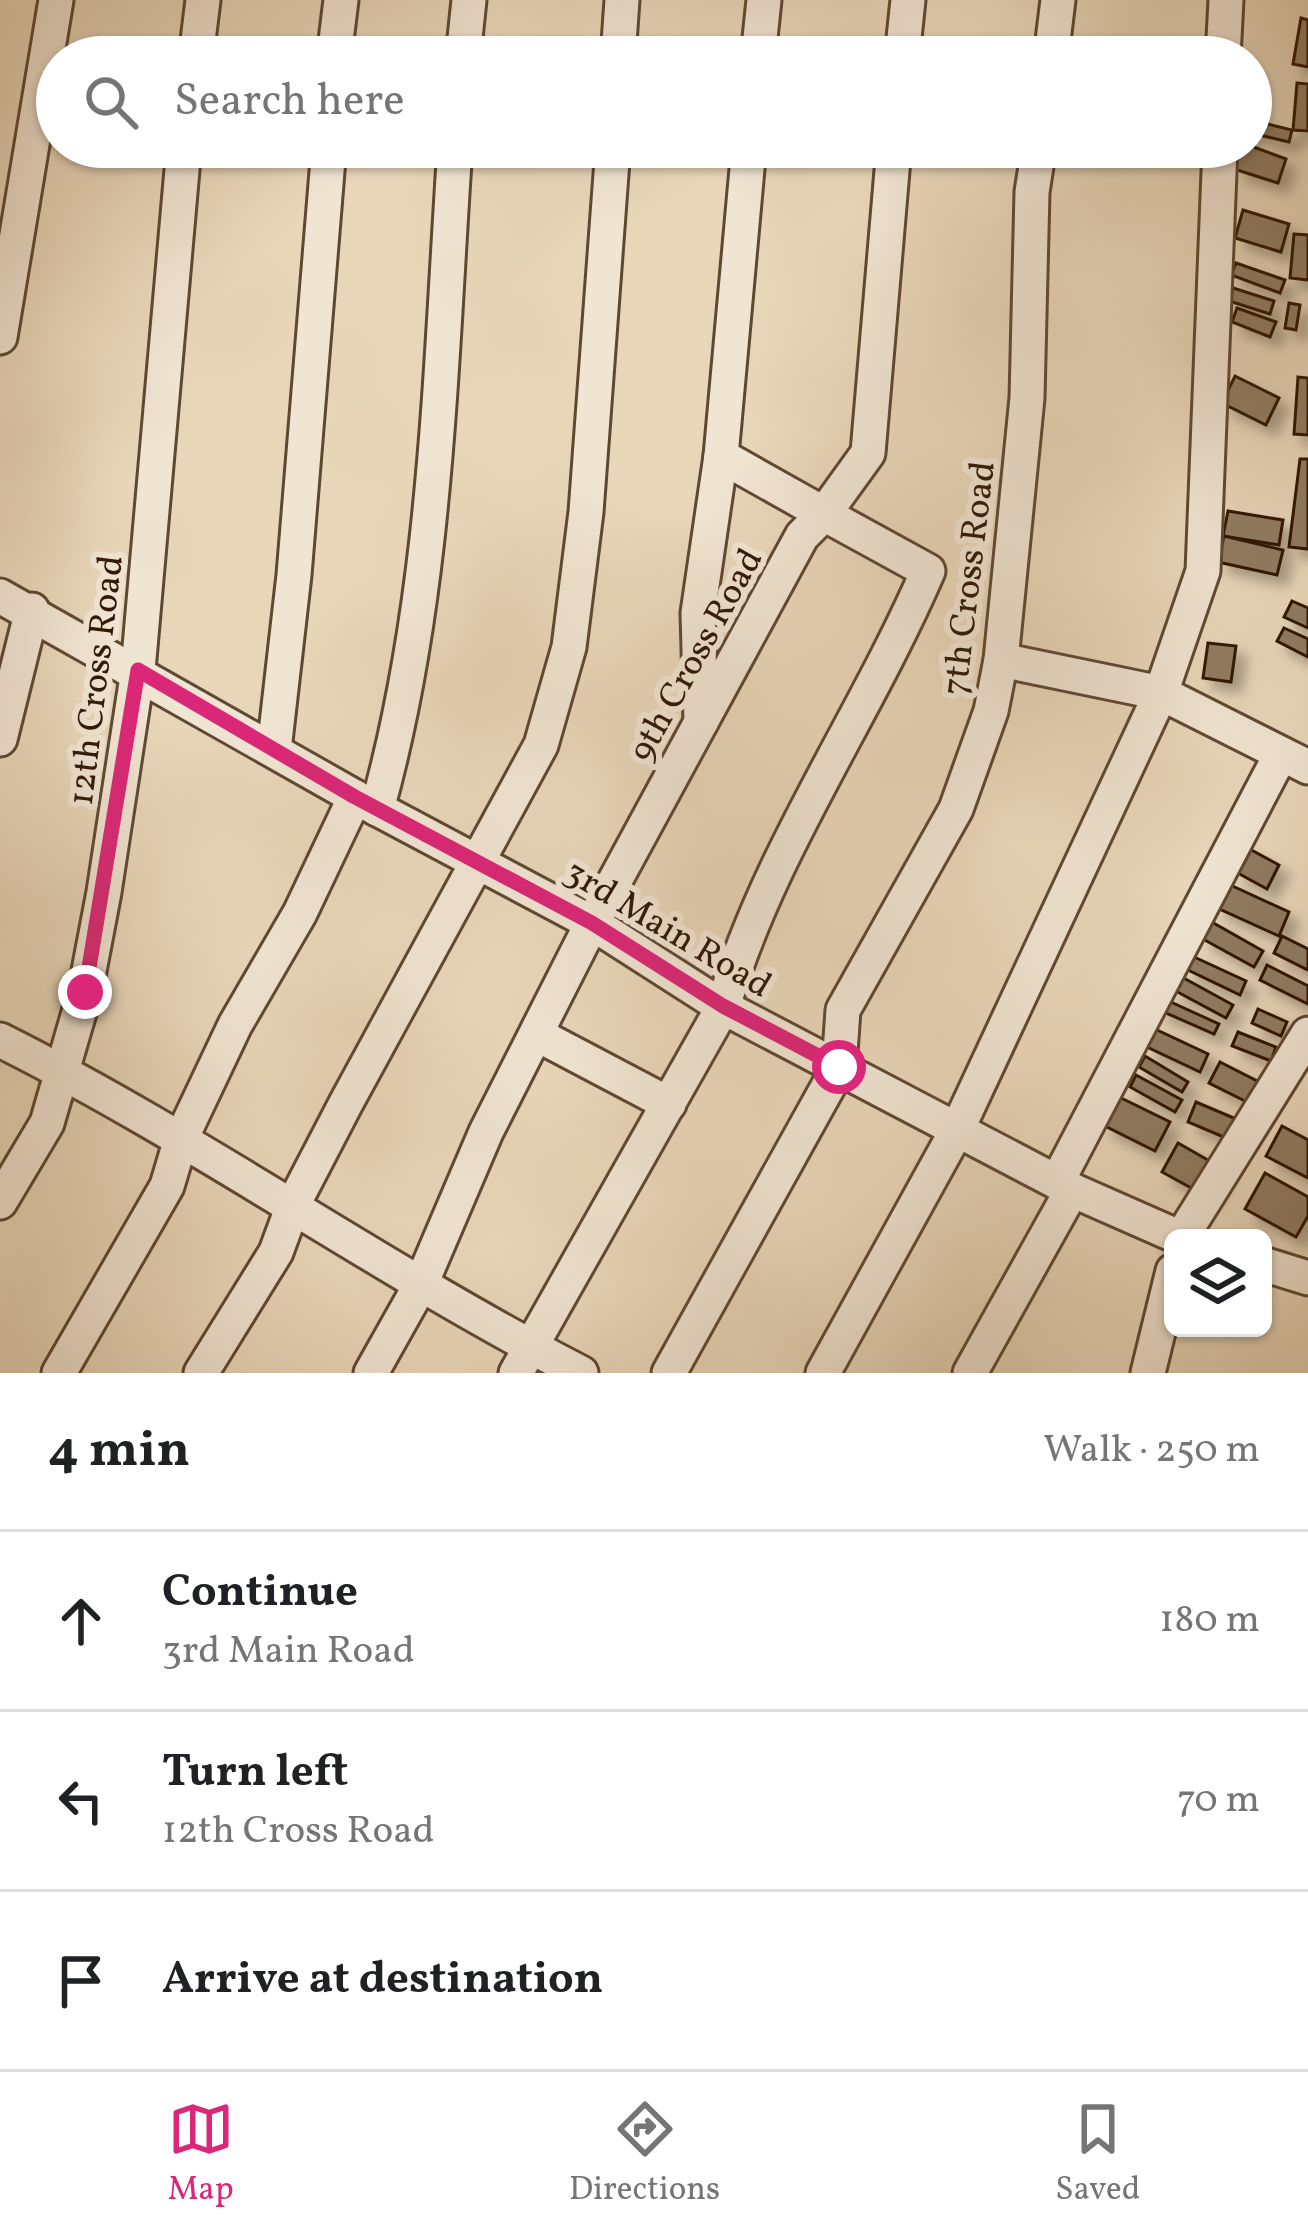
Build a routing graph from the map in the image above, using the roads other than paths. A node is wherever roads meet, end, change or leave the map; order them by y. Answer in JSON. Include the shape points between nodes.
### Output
{"nodes":[{"id":1,"x":56,"y":0,"type":"edge"},
{"id":2,"x":203,"y":0,"type":"edge"},
{"id":3,"x":341,"y":0,"type":"edge"},
{"id":4,"x":469,"y":0,"type":"edge"},
{"id":5,"x":622,"y":0,"type":"edge"},
{"id":6,"x":764,"y":0,"type":"edge"},
{"id":7,"x":908,"y":0,"type":"edge"},
{"id":8,"x":1058,"y":0,"type":"edge"},
{"id":9,"x":1226,"y":0,"type":"edge"},
{"id":10,"x":50,"y":36,"type":"edge"},
{"id":11,"x":199,"y":36,"type":"edge"},
{"id":12,"x":337,"y":36,"type":"edge"},
{"id":13,"x":466,"y":36,"type":"edge"},
{"id":14,"x":620,"y":36,"type":"edge"},
{"id":15,"x":760,"y":36,"type":"edge"},
{"id":16,"x":904,"y":36,"type":"edge"},
{"id":17,"x":1054,"y":36,"type":"edge"},
{"id":18,"x":1224,"y":36,"type":"edge"},
{"id":19,"x":36,"y":120,"type":"edge"},
{"id":20,"x":182,"y":168,"type":"edge"},
{"id":21,"x":326,"y":168,"type":"edge"},
{"id":22,"x":454,"y":168,"type":"edge"},
{"id":23,"x":611,"y":168,"type":"edge"},
{"id":24,"x":747,"y":168,"type":"edge"},
{"id":25,"x":892,"y":168,"type":"edge"},
{"id":26,"x":1036,"y":168,"type":"edge"},
{"id":27,"x":1219,"y":168,"type":"edge"},
{"id":28,"x":0,"y":337,"type":"edge"},
{"id":29,"x":721,"y":456,"type":"junction"},
{"id":30,"x":824,"y":514,"type":"junction"},
{"id":31,"x":0,"y":596,"type":"edge"},
{"id":32,"x":32,"y":610,"type":"junction"},
{"id":33,"x":1001,"y":660,"type":"junction"},
{"id":34,"x":138,"y":670,"type":"junction"},
{"id":35,"x":1161,"y":693,"type":"junction"},
{"id":36,"x":701,"y":724,"type":"junction"},
{"id":37,"x":0,"y":739,"type":"edge"},
{"id":38,"x":274,"y":750,"type":"junction"},
{"id":39,"x":1295,"y":760,"type":"edge"},
{"id":40,"x":366,"y":803,"type":"junction"},
{"id":41,"x":478,"y":865,"type":"junction"},
{"id":42,"x":592,"y":923,"type":"junction"},
{"id":43,"x":723,"y":1006,"type":"junction"},
{"id":44,"x":1308,"y":1034,"type":"edge"},
{"id":45,"x":538,"y":1035,"type":"junction"},
{"id":46,"x":0,"y":1040,"type":"edge"},
{"id":47,"x":839,"y":1067,"type":"junction"},
{"id":48,"x":62,"y":1071,"type":"junction"},
{"id":49,"x":669,"y":1103,"type":"junction"},
{"id":50,"x":957,"y":1130,"type":"junction"},
{"id":51,"x":181,"y":1139,"type":"junction"},
{"id":52,"x":1064,"y":1186,"type":"junction"},
{"id":53,"x":0,"y":1202,"type":"edge"},
{"id":54,"x":294,"y":1203,"type":"junction"},
{"id":55,"x":1187,"y":1229,"type":"edge"},
{"id":56,"x":1164,"y":1230,"type":"edge"},
{"id":57,"x":1272,"y":1267,"type":"edge"},
{"id":58,"x":1308,"y":1278,"type":"edge"},
{"id":59,"x":421,"y":1284,"type":"junction"},
{"id":60,"x":1164,"y":1307,"type":"edge"},
{"id":61,"x":522,"y":1360,"type":"edge"},
{"id":62,"x":59,"y":1373,"type":"edge"},
{"id":63,"x":201,"y":1373,"type":"edge"},
{"id":64,"x":371,"y":1373,"type":"edge"},
{"id":65,"x":581,"y":1373,"type":"edge"},
{"id":66,"x":669,"y":1373,"type":"edge"},
{"id":67,"x":823,"y":1373,"type":"edge"},
{"id":68,"x":970,"y":1373,"type":"edge"},
{"id":69,"x":1148,"y":1373,"type":"edge"}],
"edges":[{"from":1,"to":10,"type":"street"},
{"from":2,"to":11,"type":"street"},
{"from":3,"to":12,"type":"street"},
{"from":4,"to":13,"type":"street"},
{"from":5,"to":14,"type":"street"},
{"from":6,"to":15,"type":"street"},
{"from":7,"to":16,"type":"street"},
{"from":8,"to":17,"type":"street"},
{"from":9,"to":18,"type":"street"},
{"from":19,"to":28,"type":"street"},
{"from":20,"to":34,"type":"street","name":"12th Cross Road"},
{"from":21,"to":38,"type":"street"},
{"from":22,"to":40,"type":"street","via":[[427,550],[396,739]]},
{"from":23,"to":41,"type":"street","via":[[569,647],[541,745]]},
{"from":24,"to":29,"type":"street"},
{"from":25,"to":30,"type":"street","name":"9th Cross Road","via":[[868,453]]},
{"from":26,"to":33,"type":"street","name":"7th Cross Road","via":[[1028,398]]},
{"from":27,"to":35,"type":"street","via":[[1203,571]]},
{"from":29,"to":30,"type":"street"},
{"from":29,"to":36,"type":"street","via":[[698,614]]},
{"from":30,"to":36,"type":"street","name":"9th Cross Road","via":[[802,536]]},
{"from":30,"to":43,"type":"street","via":[[928,572],[885,670],[775,869]]},
{"from":31,"to":32,"type":"street","name":"3rd Main Road"},
{"from":32,"to":34,"type":"street","name":"3rd Main Road"},
{"from":32,"to":37,"type":"street"},
{"from":33,"to":35,"type":"street"},
{"from":33,"to":47,"type":"street","name":"7th Cross Road","via":[[956,809],[843,1010]]},
{"from":34,"to":38,"type":"street","name":"3rd Main Road"},
{"from":34,"to":48,"type":"street","name":"12th Cross Road","via":[[104,892]]},
{"from":35,"to":39,"type":"street"},
{"from":35,"to":50,"type":"street"},
{"from":36,"to":42,"type":"street","name":"9th Cross Road"},
{"from":38,"to":40,"type":"street","name":"3rd Main Road"},
{"from":39,"to":52,"type":"street"},
{"from":40,"to":41,"type":"street","name":"3rd Main Road"},
{"from":40,"to":51,"type":"street"},
{"from":41,"to":42,"type":"street","name":"3rd Main Road"},
{"from":41,"to":54,"type":"street"},
{"from":42,"to":43,"type":"street","name":"3rd Main Road"},
{"from":42,"to":45,"type":"street","name":"9th Cross Road"},
{"from":43,"to":47,"type":"street","name":"3rd Main Road"},
{"from":43,"to":49,"type":"street"},
{"from":44,"to":55,"type":"street"},
{"from":45,"to":49,"type":"street"},
{"from":45,"to":59,"type":"street","name":"9th Cross Road"},
{"from":46,"to":48,"type":"street"},
{"from":47,"to":50,"type":"street","name":"3rd Main Road"},
{"from":47,"to":66,"type":"street","name":"7th Cross Road"},
{"from":48,"to":51,"type":"street"},
{"from":48,"to":53,"type":"street","name":"12th Cross Road","via":[[46,1123]]},
{"from":49,"to":61,"type":"street"},
{"from":50,"to":52,"type":"street","name":"3rd Main Road"},
{"from":50,"to":67,"type":"street"},
{"from":51,"to":54,"type":"street"},
{"from":51,"to":62,"type":"street","via":[[167,1186]]},
{"from":52,"to":56,"type":"street","name":"3rd Main Road"},
{"from":52,"to":68,"type":"street"},
{"from":54,"to":59,"type":"street"},
{"from":54,"to":63,"type":"street","via":[[276,1252]]},
{"from":57,"to":58,"type":"street"},
{"from":59,"to":61,"type":"street"},
{"from":59,"to":64,"type":"street","name":"9th Cross Road"},
{"from":60,"to":69,"type":"street"},
{"from":61,"to":65,"type":"street"}]}
